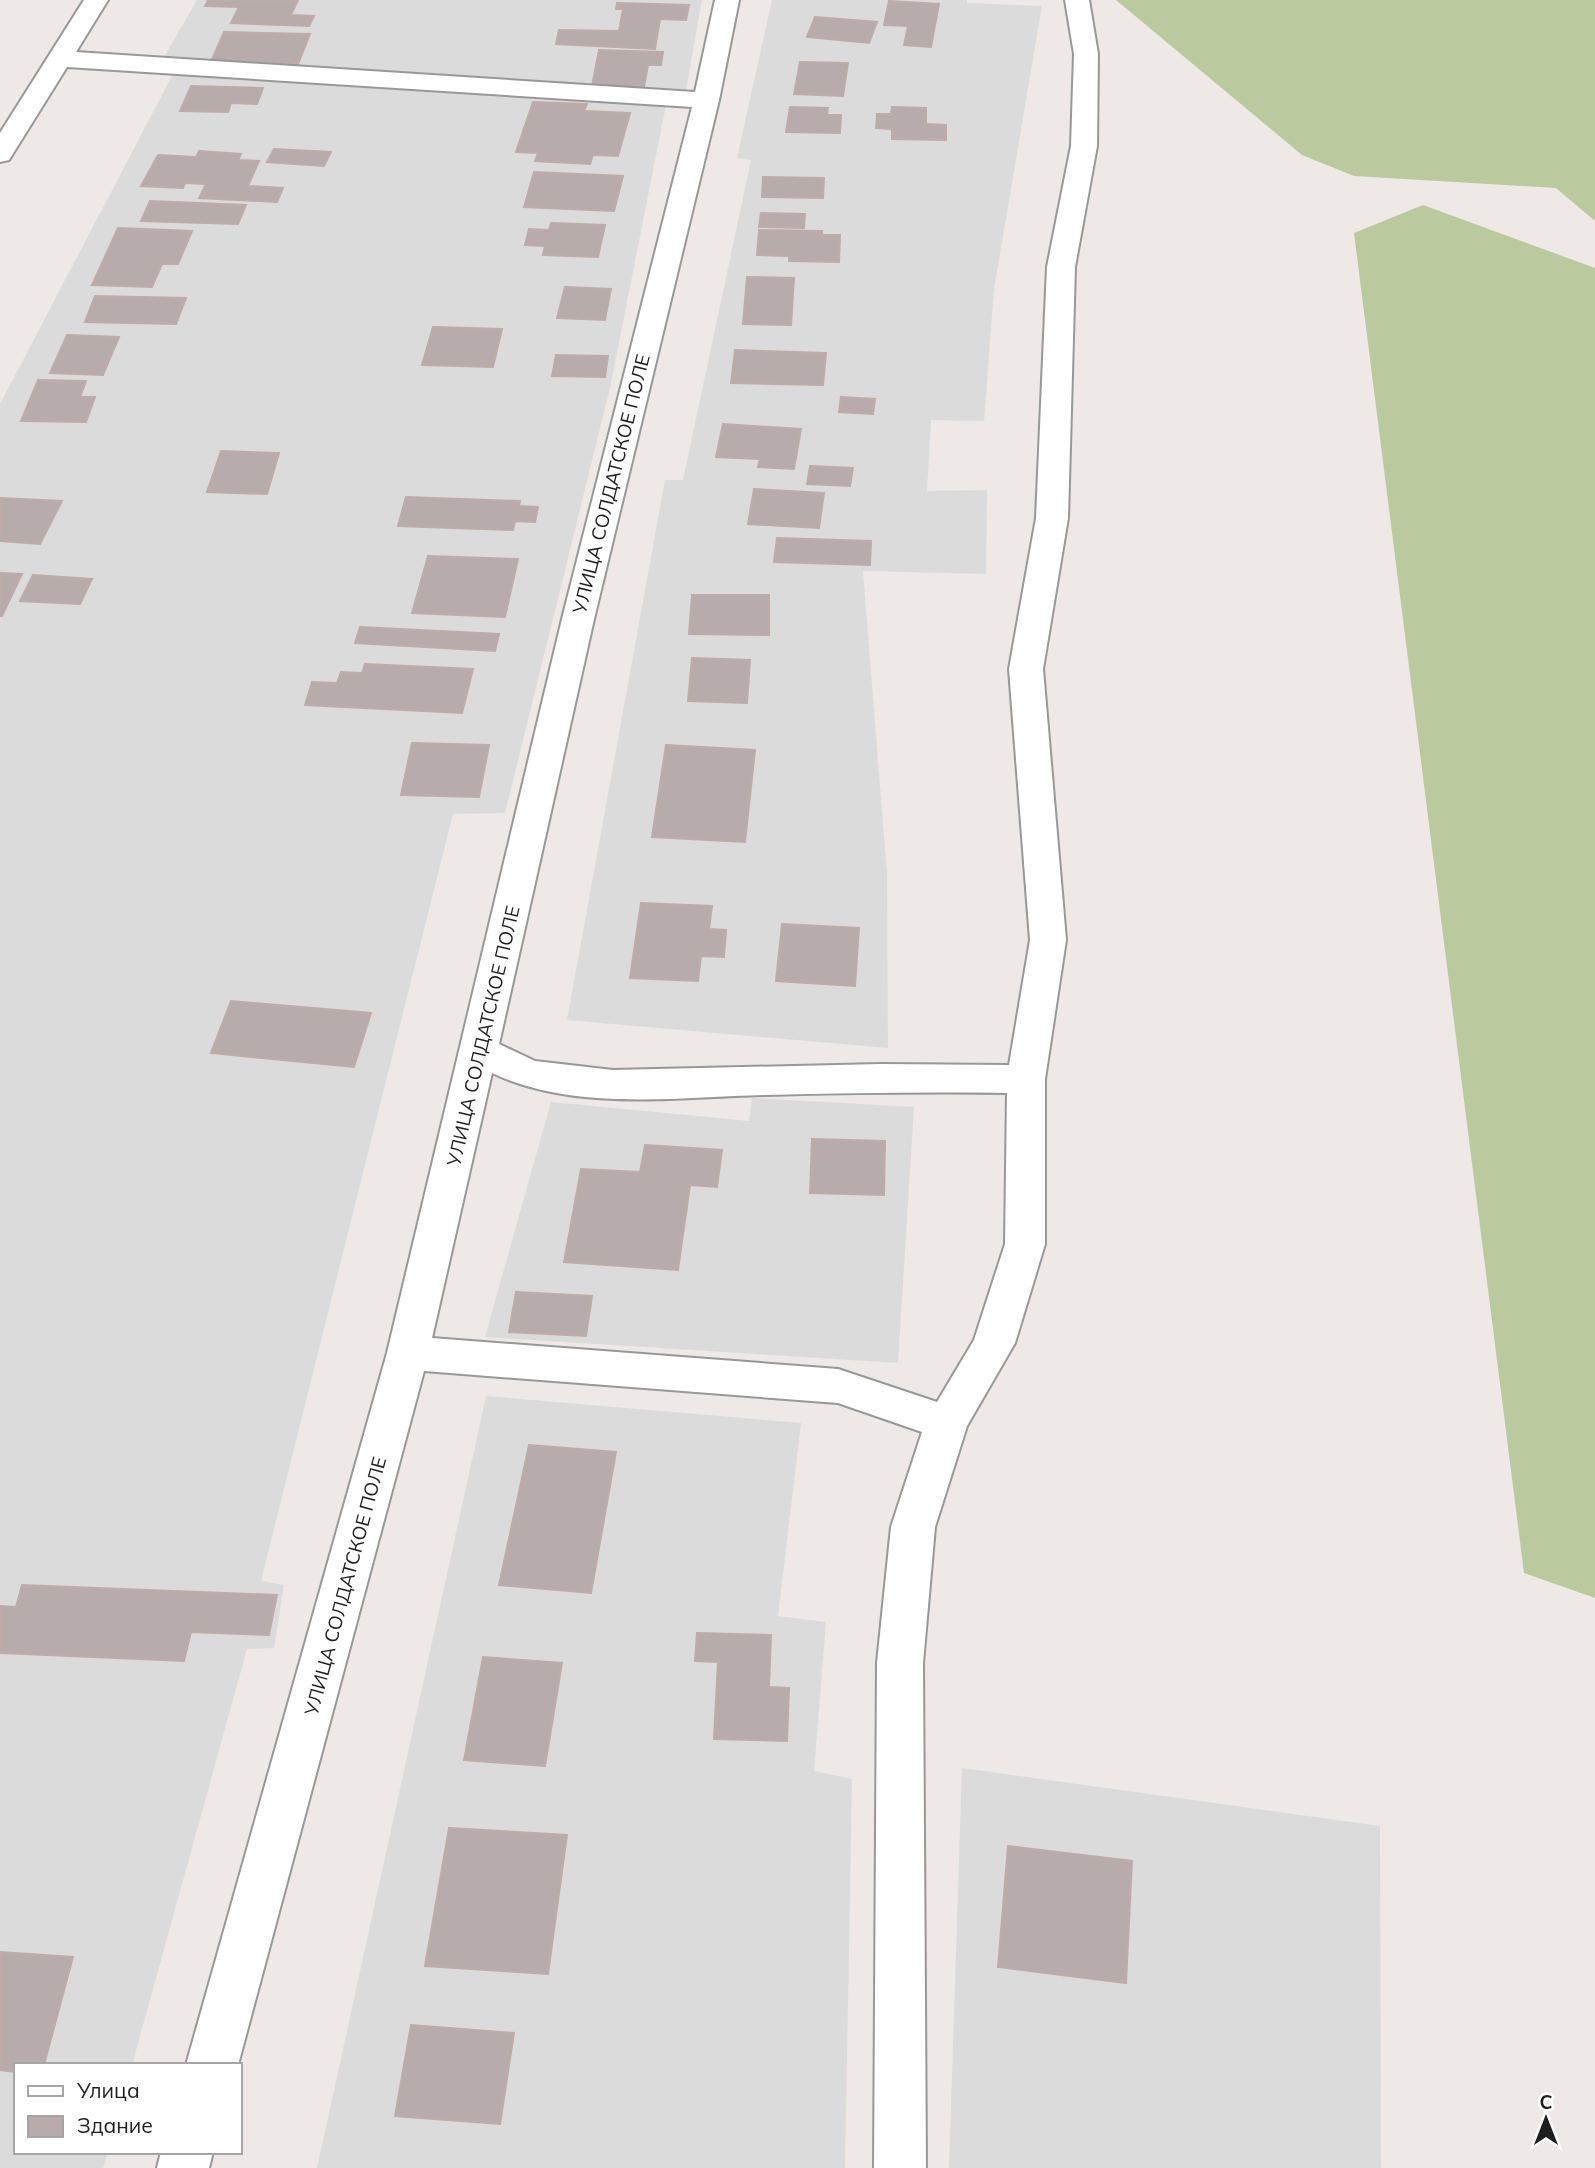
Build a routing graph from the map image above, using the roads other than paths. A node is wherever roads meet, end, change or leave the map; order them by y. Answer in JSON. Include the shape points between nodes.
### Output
{"nodes":[{"id":1,"x":96,"y":0,"type":"edge"},
{"id":2,"x":727,"y":0,"type":"edge"},
{"id":3,"x":1077,"y":0,"type":"edge"},
{"id":4,"x":61,"y":59,"type":"junction"},
{"id":5,"x":706,"y":100,"type":"junction"},
{"id":6,"x":0,"y":154,"type":"edge"},
{"id":7,"x":480,"y":1051,"type":"junction"},
{"id":8,"x":1026,"y":1079,"type":"junction"},
{"id":9,"x":408,"y":1353,"type":"junction"},
{"id":10,"x":947,"y":1423,"type":"junction"},
{"id":11,"x":213,"y":2063,"type":"edge"},
{"id":12,"x":900,"y":2168,"type":"edge"}],
"edges":[{"from":1,"to":4,"type":"street"},
{"from":2,"to":5,"type":"street","name":"УЛИЦА СОЛДАТСКОЕ ПОЛЕ"},
{"from":3,"to":8,"type":"street","via":[[1086,54],[1084,146],[1061,267],[1052,518],[1026,668],[1048,940]]},
{"from":4,"to":5,"type":"street"},
{"from":4,"to":6,"type":"street"},
{"from":5,"to":7,"type":"street","name":"УЛИЦА СОЛДАТСКОЕ ПОЛЕ","via":[[581,606]]},
{"from":7,"to":8,"type":"street","via":[[529,1074],[613,1084],[881,1077]]},
{"from":7,"to":9,"type":"street","name":"УЛИЦА СОЛДАТСКОЕ ПОЛЕ"},
{"from":8,"to":10,"type":"street","via":[[1024,1244],[993,1343]]},
{"from":9,"to":10,"type":"street","via":[[838,1386]]},
{"from":9,"to":11,"type":"street","name":"УЛИЦА СОЛДАТСКОЕ ПОЛЕ"},
{"from":10,"to":12,"type":"street","via":[[913,1527],[900,1662]]}]}
